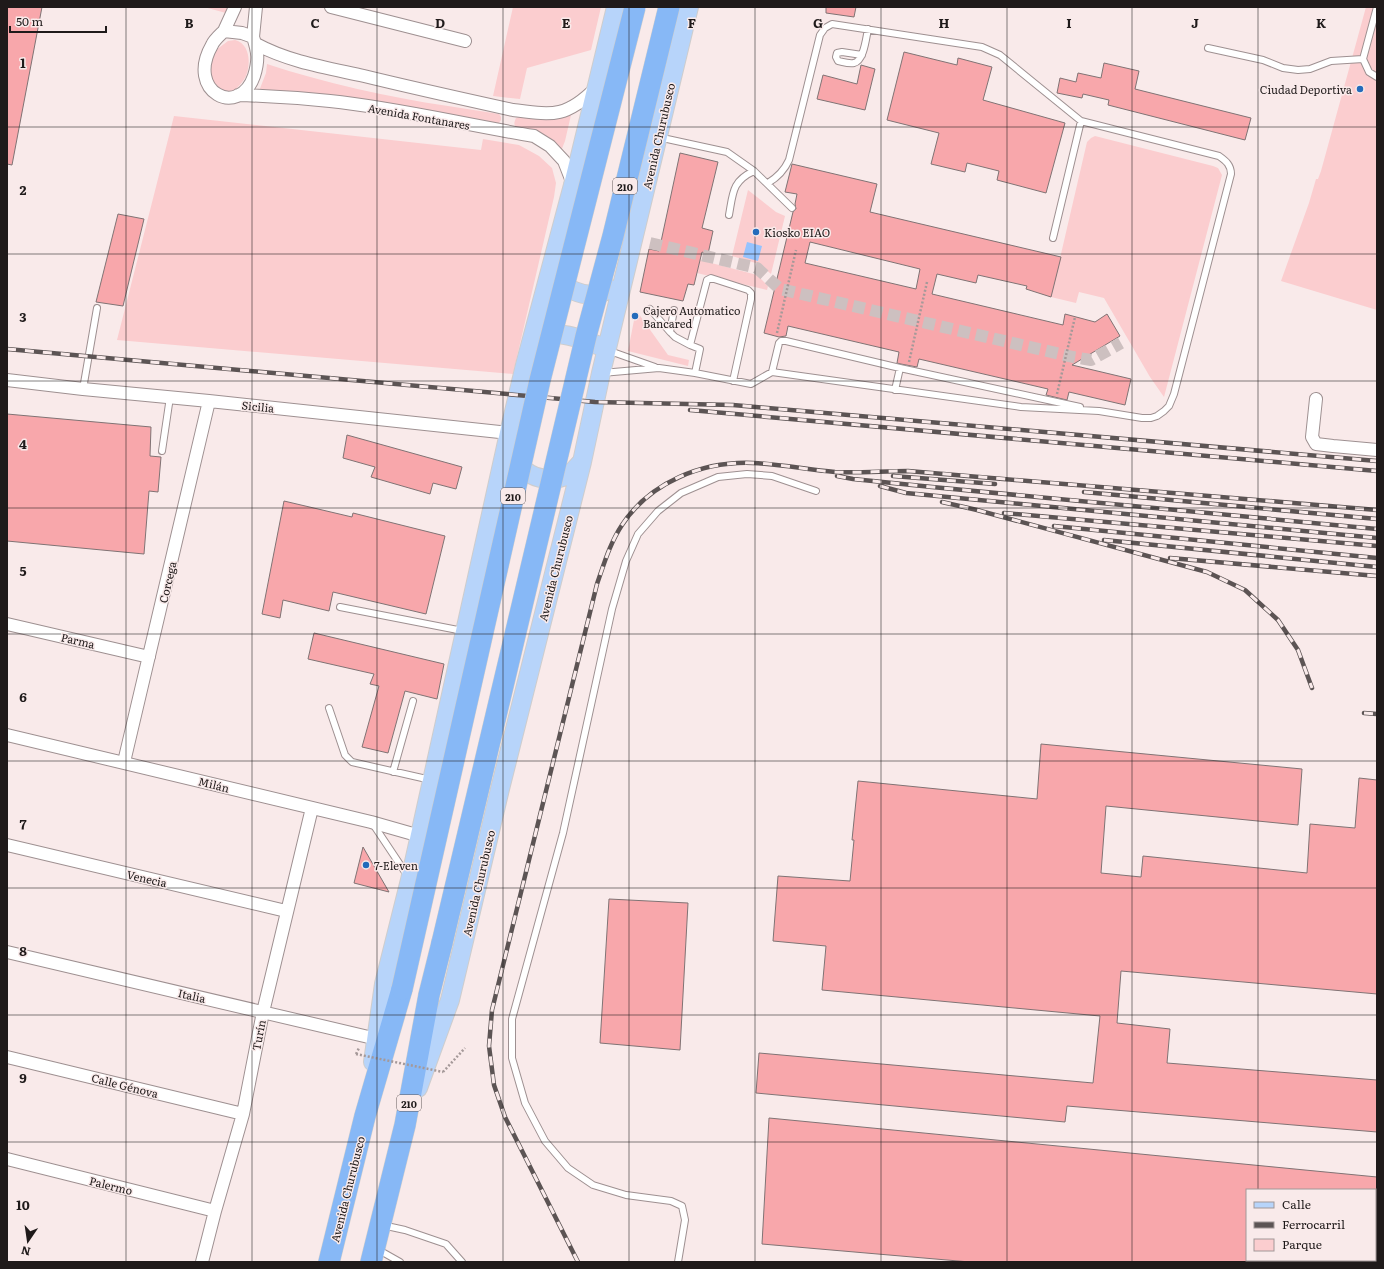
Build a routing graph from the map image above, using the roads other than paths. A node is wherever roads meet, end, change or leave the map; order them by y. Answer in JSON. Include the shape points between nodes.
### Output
{"nodes":[{"id":1,"x":235,"y":7,"type":"edge"},
{"id":2,"x":256,"y":7,"type":"edge"},
{"id":3,"x":331,"y":7,"type":"edge"},
{"id":4,"x":616,"y":7,"type":"edge"},
{"id":5,"x":635,"y":7,"type":"edge"},
{"id":6,"x":669,"y":7,"type":"edge"},
{"id":7,"x":689,"y":7,"type":"edge"},
{"id":8,"x":1377,"y":7,"type":"edge"},
{"id":9,"x":868,"y":29,"type":"junction"},
{"id":10,"x":224,"y":31,"type":"junction"},
{"id":11,"x":254,"y":41,"type":"junction"},
{"id":12,"x":465,"y":41,"type":"dead end"},
{"id":13,"x":1208,"y":48,"type":"dead end"},
{"id":14,"x":862,"y":55,"type":"dead end"},
{"id":15,"x":1363,"y":59,"type":"junction"},
{"id":16,"x":1377,"y":77,"type":"edge"},
{"id":17,"x":597,"y":87,"type":"junction"},
{"id":18,"x":238,"y":95,"type":"junction"},
{"id":19,"x":513,"y":110,"type":"junction"},
{"id":20,"x":1081,"y":121,"type":"junction"},
{"id":21,"x":508,"y":132,"type":"junction"},
{"id":22,"x":658,"y":137,"type":"junction"},
{"id":23,"x":754,"y":171,"type":"junction"},
{"id":24,"x":768,"y":183,"type":"junction"},
{"id":25,"x":573,"y":185,"type":"junction"},
{"id":26,"x":792,"y":208,"type":"dead end"},
{"id":27,"x":729,"y":215,"type":"dead end"},
{"id":28,"x":1053,"y":238,"type":"dead end"},
{"id":29,"x":552,"y":265,"type":"junction"},
{"id":30,"x":624,"y":279,"type":"junction"},
{"id":31,"x":97,"y":308,"type":"dead end"},
{"id":32,"x":650,"y":309,"type":"dead end"},
{"id":33,"x":674,"y":310,"type":"dead end"},
{"id":34,"x":670,"y":332,"type":"junction"},
{"id":35,"x":532,"y":339,"type":"junction"},
{"id":36,"x":690,"y":345,"type":"junction"},
{"id":37,"x":607,"y":350,"type":"junction"},
{"id":38,"x":659,"y":368,"type":"junction"},
{"id":39,"x":900,"y":368,"type":"junction"},
{"id":40,"x":772,"y":372,"type":"junction"},
{"id":41,"x":601,"y":373,"type":"junction"},
{"id":42,"x":695,"y":373,"type":"junction"},
{"id":43,"x":7,"y":380,"type":"edge"},
{"id":44,"x":733,"y":381,"type":"junction"},
{"id":45,"x":83,"y":389,"type":"junction"},
{"id":46,"x":895,"y":390,"type":"junction"},
{"id":47,"x":170,"y":397,"type":"junction"},
{"id":48,"x":1316,"y":399,"type":"dead end"},
{"id":49,"x":208,"y":401,"type":"junction"},
{"id":50,"x":1099,"y":411,"type":"junction"},
{"id":51,"x":508,"y":439,"type":"junction"},
{"id":52,"x":1377,"y":450,"type":"edge"},
{"id":53,"x":162,"y":451,"type":"dead end"},
{"id":54,"x":582,"y":462,"type":"junction"},
{"id":55,"x":816,"y":491,"type":"dead end"},
{"id":56,"x":340,"y":607,"type":"dead end"},
{"id":57,"x":7,"y":624,"type":"edge"},
{"id":58,"x":466,"y":631,"type":"junction"},
{"id":59,"x":149,"y":656,"type":"junction"},
{"id":60,"x":413,"y":701,"type":"dead end"},
{"id":61,"x":329,"y":708,"type":"dead end"},
{"id":62,"x":7,"y":735,"type":"edge"},
{"id":63,"x":124,"y":762,"type":"junction"},
{"id":64,"x":393,"y":772,"type":"junction"},
{"id":65,"x":433,"y":780,"type":"junction"},
{"id":66,"x":312,"y":808,"type":"junction"},
{"id":67,"x":372,"y":822,"type":"junction"},
{"id":68,"x":420,"y":836,"type":"junction"},
{"id":69,"x":7,"y":845,"type":"edge"},
{"id":70,"x":410,"y":880,"type":"junction"},
{"id":71,"x":286,"y":911,"type":"junction"},
{"id":72,"x":7,"y":952,"type":"edge"},
{"id":73,"x":263,"y":1012,"type":"junction"},
{"id":74,"x":377,"y":1039,"type":"junction"},
{"id":75,"x":7,"y":1057,"type":"edge"},
{"id":76,"x":243,"y":1114,"type":"junction"},
{"id":77,"x":366,"y":1116,"type":"junction"},
{"id":78,"x":405,"y":1125,"type":"junction"},
{"id":79,"x":7,"y":1160,"type":"edge"},
{"id":80,"x":214,"y":1211,"type":"junction"},
{"id":81,"x":380,"y":1225,"type":"junction"},
{"id":82,"x":372,"y":1255,"type":"edge"},
{"id":83,"x":202,"y":1262,"type":"edge"},
{"id":84,"x":329,"y":1262,"type":"edge"},
{"id":85,"x":400,"y":1262,"type":"edge"},
{"id":86,"x":462,"y":1262,"type":"edge"},
{"id":87,"x":678,"y":1262,"type":"edge"}],
"edges":[{"from":1,"to":10,"type":"street"},
{"from":2,"to":11,"type":"street"},
{"from":3,"to":12,"type":"street"},
{"from":4,"to":17,"type":"main road","name":"Avenida Churubusco"},
{"from":5,"to":77,"type":"highway","name":"Avenida Churubusco","number":"210","bridge":true,"via":[[540,380],[402,989]]},
{"from":6,"to":78,"type":"highway","name":"Avenida Churubusco","number":"210","bridge":true,"via":[[586,336],[429,995]]},
{"from":7,"to":22,"type":"main road","name":"Avenida Churubusco"},
{"from":8,"to":15,"type":"lane"},
{"from":9,"to":14,"type":"lane"},
{"from":9,"to":20,"type":"lane","via":[[982,47],[992,51]]},
{"from":9,"to":24,"type":"lane","via":[[832,24],[820,35],[789,160],[777,178]]},
{"from":10,"to":11,"type":"street","via":[[242,32]]},
{"from":10,"to":18,"type":"street","via":[[212,43],[204,73],[208,86],[214,93],[223,97]]},
{"from":11,"to":18,"type":"street","via":[[258,50],[258,64],[246,90]]},
{"from":11,"to":19,"type":"street","via":[[269,52],[298,61]]},
{"from":13,"to":15,"type":"lane","via":[[1298,70],[1310,70],[1331,61]]},
{"from":15,"to":16,"type":"lane","via":[[1369,72]]},
{"from":17,"to":19,"type":"street","via":[[585,100],[572,108],[555,113]]},
{"from":17,"to":25,"type":"main road","name":"Avenida Churubusco"},
{"from":18,"to":21,"type":"street","name":"Avenida Fontanares","via":[[330,101]]},
{"from":19,"to":21,"type":"street"},
{"from":20,"to":28,"type":"lane"},
{"from":20,"to":50,"type":"lane","via":[[1219,156],[1231,169],[1169,406],[1151,418]]},
{"from":21,"to":25,"type":"street","name":"Avenida Fontanares","via":[[534,136],[550,146],[564,161]]},
{"from":22,"to":23,"type":"lane","via":[[727,152]]},
{"from":22,"to":30,"type":"main road","name":"Avenida Churubusco"},
{"from":23,"to":24,"type":"lane"},
{"from":23,"to":27,"type":"lane","via":[[740,180],[736,186]]},
{"from":24,"to":26,"type":"lane"},
{"from":25,"to":29,"type":"main road","name":"Avenida Churubusco"},
{"from":29,"to":30,"type":"main road","via":[[557,277],[566,287],[582,294],[598,294]]},
{"from":29,"to":35,"type":"main road","name":"Avenida Churubusco"},
{"from":30,"to":37,"type":"main road","name":"Avenida Churubusco"},
{"from":31,"to":45,"type":"lane"},
{"from":32,"to":34,"type":"lane"},
{"from":33,"to":34,"type":"lane"},
{"from":34,"to":36,"type":"lane"},
{"from":35,"to":37,"type":"main road","via":[[544,335],[568,336]]},
{"from":35,"to":51,"type":"main road","name":"Avenida Churubusco"},
{"from":36,"to":42,"type":"lane","via":[[700,348]]},
{"from":36,"to":44,"type":"lane","via":[[707,280],[711,278],[748,290],[751,299]]},
{"from":37,"to":38,"type":"lane"},
{"from":37,"to":41,"type":"main road","name":"Avenida Churubusco"},
{"from":38,"to":41,"type":"lane"},
{"from":38,"to":42,"type":"lane"},
{"from":39,"to":40,"type":"lane","via":[[781,340]]},
{"from":39,"to":46,"type":"lane"},
{"from":39,"to":50,"type":"lane"},
{"from":40,"to":44,"type":"lane","via":[[751,384]]},
{"from":40,"to":46,"type":"lane"},
{"from":41,"to":54,"type":"main road","name":"Avenida Churubusco"},
{"from":42,"to":44,"type":"lane"},
{"from":43,"to":45,"type":"street","name":"Sicilia"},
{"from":45,"to":47,"type":"street","name":"Sicilia"},
{"from":46,"to":50,"type":"lane","via":[[1021,407]]},
{"from":47,"to":49,"type":"street","name":"Sicilia"},
{"from":47,"to":53,"type":"lane"},
{"from":48,"to":52,"type":"street","via":[[1312,437],[1316,444]]},
{"from":49,"to":51,"type":"street","name":"Sicilia"},
{"from":49,"to":59,"type":"street","name":"Corcega"},
{"from":51,"to":54,"type":"main road","via":[[513,458],[524,471],[536,478],[562,478],[571,474]]},
{"from":51,"to":58,"type":"main road","name":"Avenida Churubusco"},
{"from":54,"to":78,"type":"main road","name":"Avenida Churubusco","via":[[450,1000]]},
{"from":55,"to":87,"type":"lane","via":[[772,476],[747,474],[718,477],[681,493],[658,511],[638,534],[626,561],[612,609],[563,833],[512,1019],[512,1058],[518,1081],[525,1103],[546,1141],[568,1168],[593,1185],[626,1195],[671,1201],[682,1206],[684,1220]]},
{"from":56,"to":58,"type":"lane"},
{"from":57,"to":59,"type":"street","name":"Parma"},
{"from":58,"to":65,"type":"main road","name":"Avenida Churubusco"},
{"from":59,"to":63,"type":"street","name":"Corcega"},
{"from":60,"to":64,"type":"lane"},
{"from":61,"to":64,"type":"lane","via":[[345,755],[352,762]]},
{"from":62,"to":63,"type":"street","name":"Milán"},
{"from":63,"to":66,"type":"street","name":"Milán"},
{"from":64,"to":65,"type":"lane"},
{"from":65,"to":68,"type":"main road","name":"Avenida Churubusco"},
{"from":66,"to":67,"type":"street","name":"Milán"},
{"from":66,"to":71,"type":"street","name":"Turín"},
{"from":67,"to":68,"type":"street","name":"Milán"},
{"from":67,"to":70,"type":"lane"},
{"from":68,"to":70,"type":"main road","name":"Avenida Churubusco"},
{"from":69,"to":71,"type":"street","name":"Venecia"},
{"from":70,"to":74,"type":"main road","name":"Avenida Churubusco","via":[[384,984]]},
{"from":71,"to":73,"type":"street","name":"Turín"},
{"from":72,"to":73,"type":"street","name":"Italia"},
{"from":73,"to":74,"type":"street","name":"Italia"},
{"from":73,"to":76,"type":"street","name":"Turín"},
{"from":74,"to":77,"type":"main road","name":"Avenida Churubusco"},
{"from":75,"to":76,"type":"street","name":"Calle Génova"},
{"from":76,"to":80,"type":"street","name":"Turín"},
{"from":77,"to":84,"type":"highway","name":"Avenida Churubusco","number":"210"},
{"from":78,"to":81,"type":"highway","name":"Avenida Churubusco","number":"210"},
{"from":79,"to":80,"type":"street","name":"Palermo"},
{"from":80,"to":83,"type":"street","name":"Turín"},
{"from":81,"to":82,"type":"highway","name":"Avenida Churubusco","number":"210"},
{"from":81,"to":86,"type":"lane","via":[[405,1230],[446,1244]]},
{"from":82,"to":85,"type":"lane"}]}
